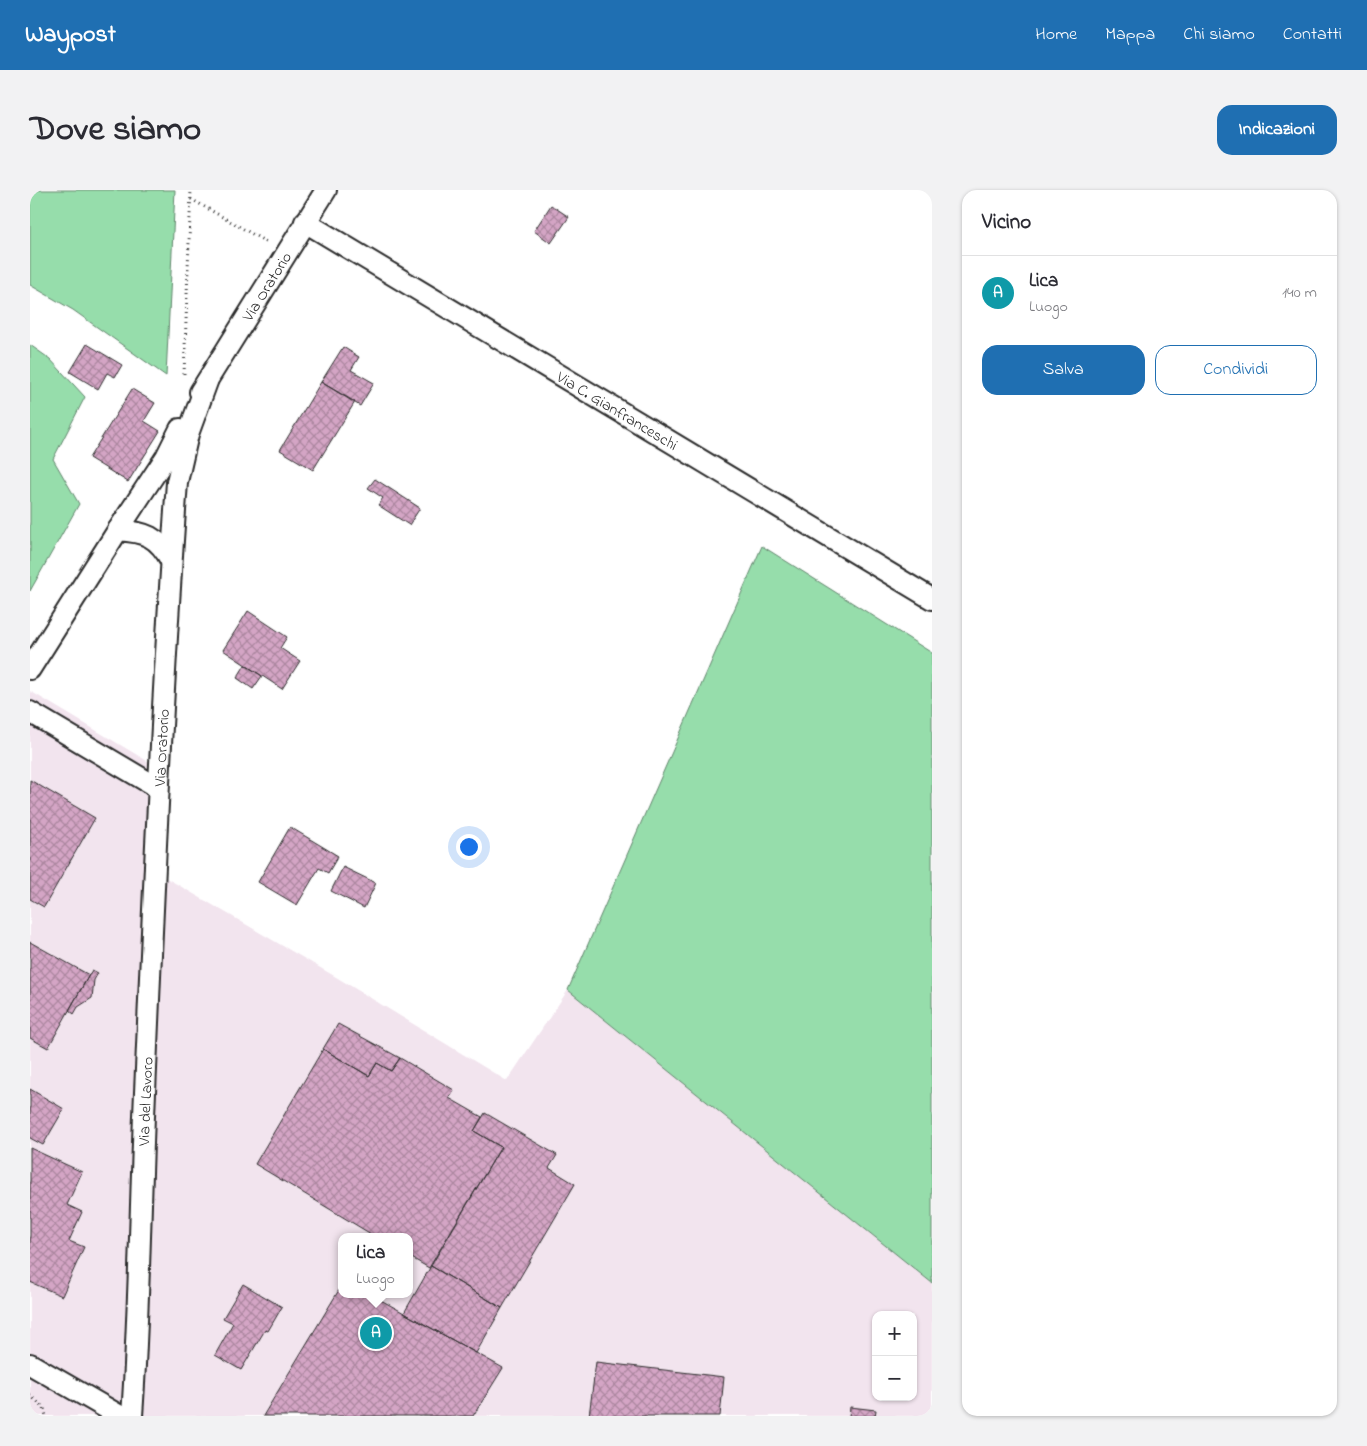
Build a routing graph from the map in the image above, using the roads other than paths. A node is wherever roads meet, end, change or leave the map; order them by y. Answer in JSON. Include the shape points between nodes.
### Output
{"nodes":[{"id":1,"x":326,"y":190,"type":"edge"},
{"id":2,"x":305,"y":222,"type":"junction"},
{"id":3,"x":207,"y":382,"type":"junction"},
{"id":4,"x":118,"y":530,"type":"junction"},
{"id":5,"x":171,"y":561,"type":"junction"},
{"id":6,"x":932,"y":599,"type":"edge"},
{"id":7,"x":49,"y":639,"type":"junction"},
{"id":8,"x":30,"y":656,"type":"edge"},
{"id":9,"x":30,"y":669,"type":"edge"},
{"id":10,"x":30,"y":712,"type":"edge"},
{"id":11,"x":158,"y":788,"type":"junction"},
{"id":12,"x":30,"y":1364,"type":"edge"},
{"id":13,"x":120,"y":1416,"type":"edge"},
{"id":14,"x":132,"y":1416,"type":"edge"}],
"edges":[{"from":1,"to":2,"type":"street","name":"Via Oratorio"},
{"from":2,"to":3,"type":"street","name":"Via Oratorio"},
{"from":2,"to":6,"type":"street","name":"Via C. Gianfranceschi"},
{"from":3,"to":4,"type":"street","name":"Via Oratorio","via":[[166,457]]},
{"from":3,"to":5,"type":"street","name":"Via Oratorio","via":[[178,474]]},
{"from":4,"to":5,"type":"street","via":[[151,536],[164,547]]},
{"from":4,"to":7,"type":"street","name":"Via Oratorio"},
{"from":5,"to":11,"type":"street","name":"Via Oratorio"},
{"from":7,"to":8,"type":"street","name":"Via Oratorio"},
{"from":7,"to":9,"type":"street","name":"Via Oratorio"},
{"from":10,"to":11,"type":"street","name":"Via Oratorio"},
{"from":11,"to":14,"type":"street","name":"Via del Lavoro"},
{"from":12,"to":13,"type":"street"}]}
